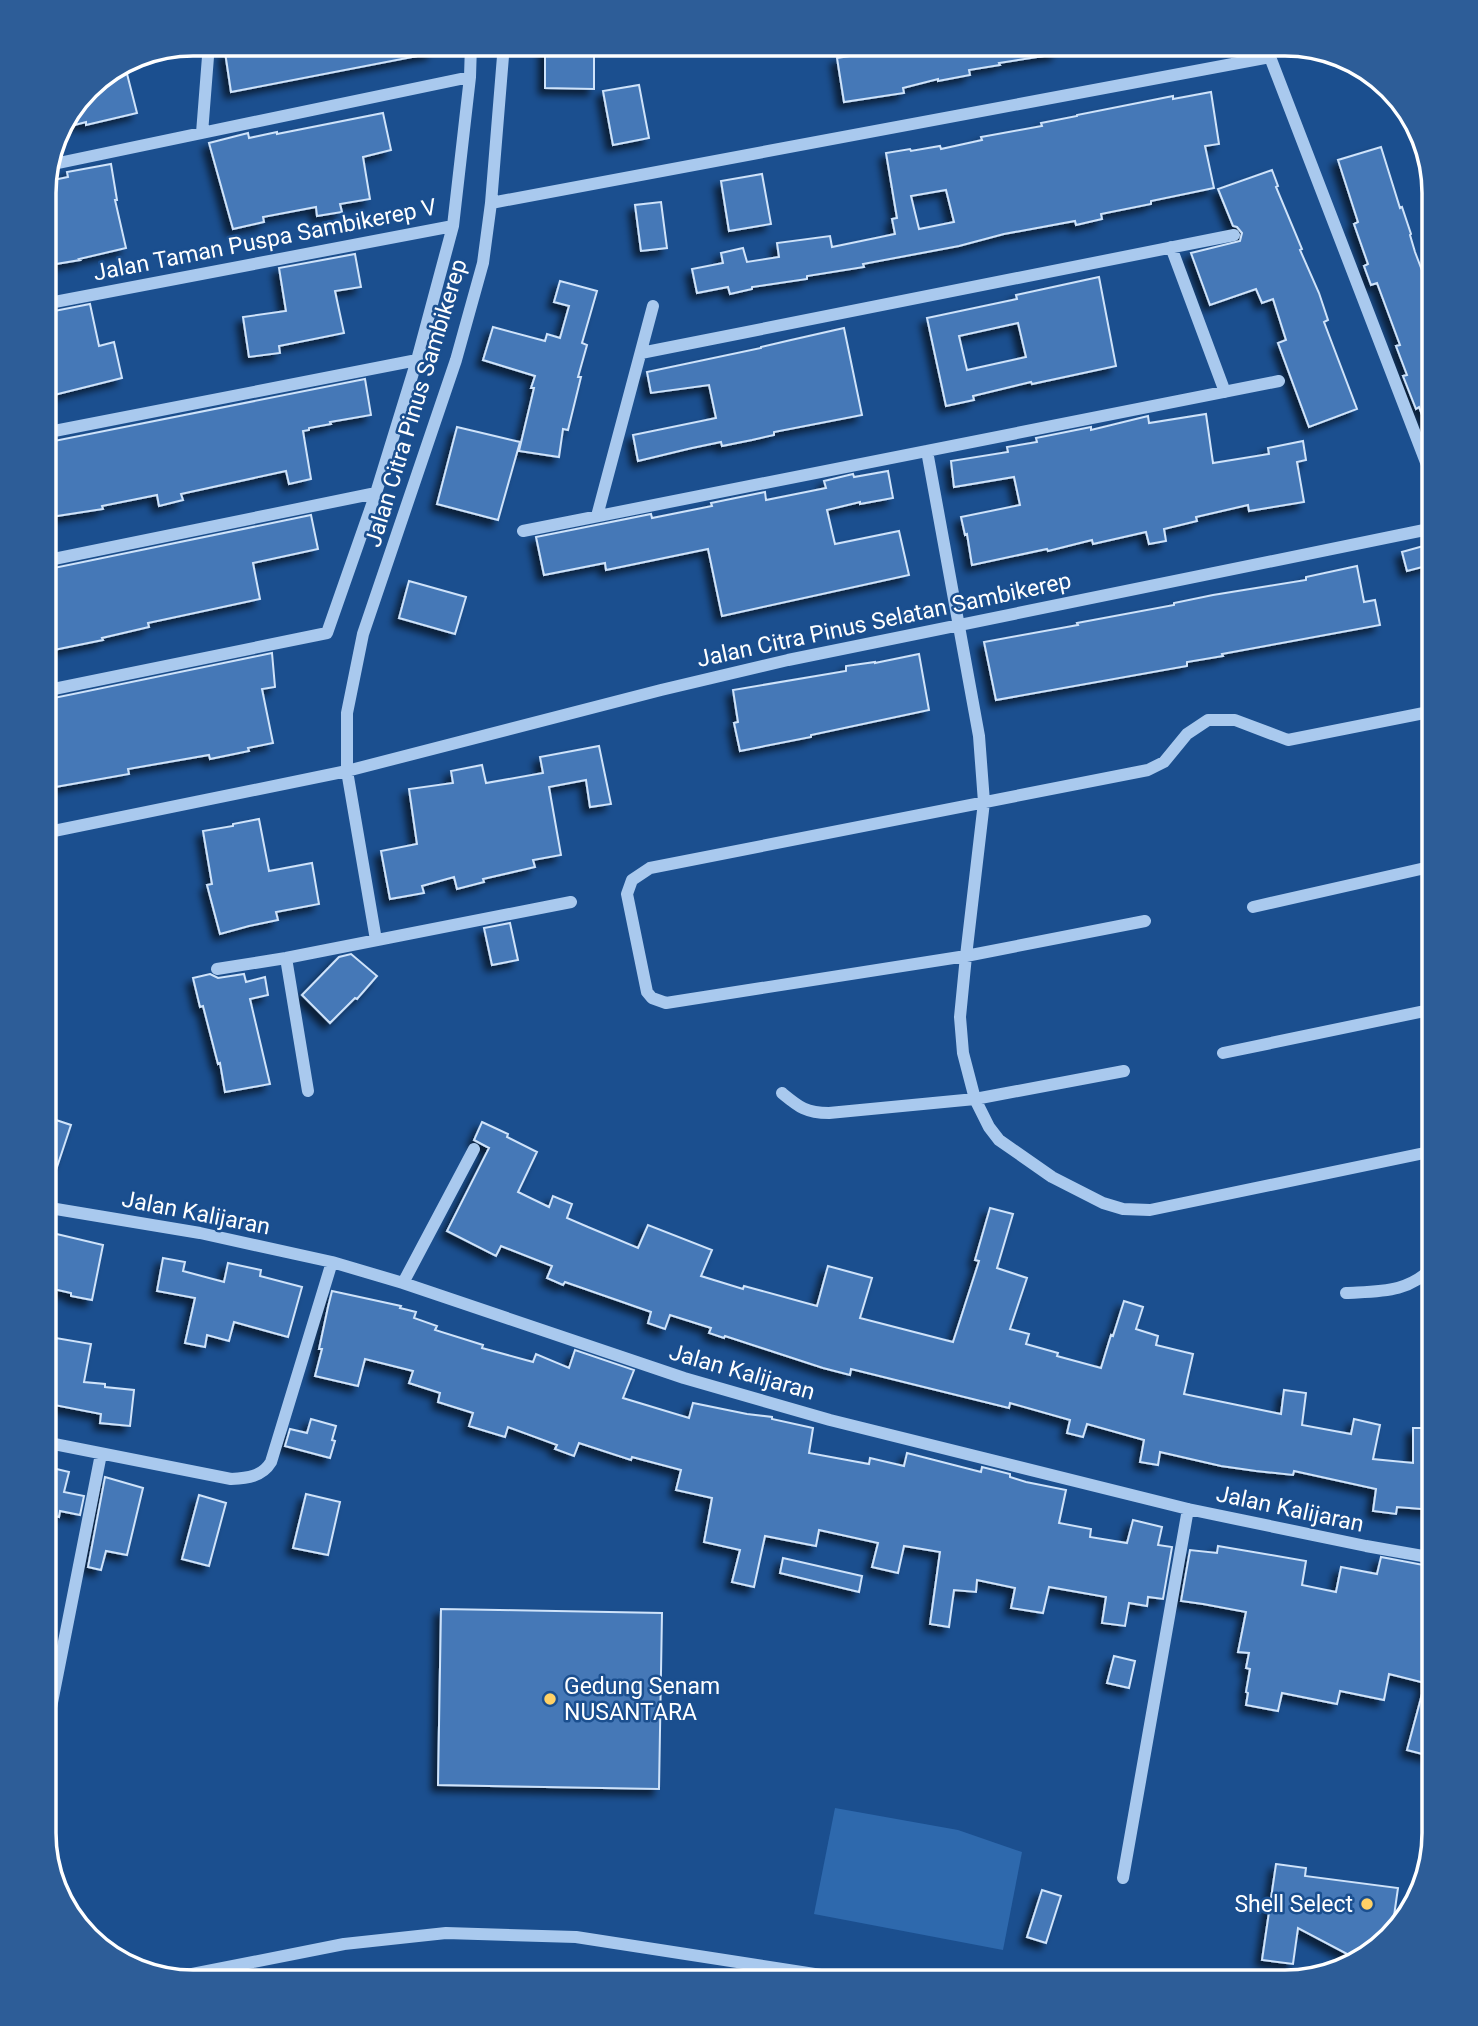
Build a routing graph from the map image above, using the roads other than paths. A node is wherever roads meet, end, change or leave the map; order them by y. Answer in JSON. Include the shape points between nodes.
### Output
{"nodes":[{"id":1,"x":208,"y":56,"type":"edge"},
{"id":2,"x":471,"y":56,"type":"edge"},
{"id":3,"x":503,"y":56,"type":"edge"},
{"id":4,"x":1270,"y":57,"type":"joint"},
{"id":5,"x":470,"y":76,"type":"junction"},
{"id":6,"x":202,"y":132,"type":"junction"},
{"id":7,"x":60,"y":163,"type":"edge"},
{"id":8,"x":491,"y":203,"type":"junction"},
{"id":9,"x":453,"y":226,"type":"junction"},
{"id":10,"x":1234,"y":235,"type":"dead end"},
{"id":11,"x":1171,"y":247,"type":"junction"},
{"id":12,"x":56,"y":302,"type":"edge"},
{"id":13,"x":653,"y":306,"type":"dead end"},
{"id":14,"x":641,"y":353,"type":"junction"},
{"id":15,"x":417,"y":360,"type":"junction"},
{"id":16,"x":1279,"y":382,"type":"dead end"},
{"id":17,"x":1225,"y":392,"type":"junction"},
{"id":18,"x":56,"y":431,"type":"edge"},
{"id":19,"x":927,"y":451,"type":"junction"},
{"id":20,"x":1422,"y":452,"type":"edge"},
{"id":21,"x":376,"y":493,"type":"junction"},
{"id":22,"x":597,"y":516,"type":"junction"},
{"id":23,"x":1422,"y":530,"type":"edge"},
{"id":24,"x":523,"y":531,"type":"dead end"},
{"id":25,"x":56,"y":559,"type":"edge"},
{"id":26,"x":959,"y":625,"type":"junction"},
{"id":27,"x":56,"y":689,"type":"edge"},
{"id":28,"x":1422,"y":713,"type":"edge"},
{"id":29,"x":347,"y":771,"type":"junction"},
{"id":30,"x":984,"y":802,"type":"junction"},
{"id":31,"x":56,"y":831,"type":"edge"},
{"id":32,"x":1422,"y":869,"type":"edge"},
{"id":33,"x":571,"y":902,"type":"dead end"},
{"id":34,"x":1254,"y":907,"type":"dead end"},
{"id":35,"x":1144,"y":922,"type":"dead end"},
{"id":36,"x":376,"y":940,"type":"junction"},
{"id":37,"x":966,"y":956,"type":"junction"},
{"id":38,"x":286,"y":958,"type":"junction"},
{"id":39,"x":217,"y":969,"type":"dead end"},
{"id":40,"x":1422,"y":1012,"type":"edge"},
{"id":41,"x":1223,"y":1053,"type":"dead end"},
{"id":42,"x":1124,"y":1071,"type":"dead end"},
{"id":43,"x":309,"y":1091,"type":"dead end"},
{"id":44,"x":782,"y":1093,"type":"dead end"},
{"id":45,"x":975,"y":1099,"type":"junction"},
{"id":46,"x":474,"y":1149,"type":"dead end"},
{"id":47,"x":1422,"y":1153,"type":"edge"},
{"id":48,"x":56,"y":1209,"type":"edge"},
{"id":49,"x":332,"y":1262,"type":"junction"},
{"id":50,"x":1422,"y":1278,"type":"edge"},
{"id":51,"x":403,"y":1283,"type":"junction"},
{"id":52,"x":1346,"y":1293,"type":"dead end"},
{"id":53,"x":56,"y":1445,"type":"edge"},
{"id":54,"x":101,"y":1454,"type":"junction"},
{"id":55,"x":1188,"y":1509,"type":"junction"},
{"id":56,"x":1422,"y":1556,"type":"edge"},
{"id":57,"x":56,"y":1682,"type":"edge"},
{"id":58,"x":1123,"y":1878,"type":"dead end"},
{"id":59,"x":212,"y":1970,"type":"edge"},
{"id":60,"x":789,"y":1970,"type":"edge"}],
"edges":[{"from":1,"to":6,"type":"street"},
{"from":2,"to":5,"type":"street"},
{"from":3,"to":8,"type":"street","name":"Jalan Citra Pinus Sambikerep"},
{"from":4,"to":8,"type":"street"},
{"from":4,"to":20,"type":"street"},
{"from":5,"to":6,"type":"street"},
{"from":5,"to":9,"type":"street"},
{"from":6,"to":7,"type":"street"},
{"from":8,"to":29,"type":"street","name":"Jalan Citra Pinus Sambikerep","via":[[483,263],[456,360],[363,634],[347,713]]},
{"from":9,"to":12,"type":"street","name":"Jalan Taman Puspa Sambikerep V"},
{"from":9,"to":15,"type":"street"},
{"from":10,"to":11,"type":"street"},
{"from":11,"to":14,"type":"street"},
{"from":11,"to":17,"type":"street"},
{"from":13,"to":14,"type":"street"},
{"from":14,"to":22,"type":"street"},
{"from":15,"to":18,"type":"street"},
{"from":15,"to":21,"type":"street"},
{"from":16,"to":17,"type":"street"},
{"from":17,"to":19,"type":"street"},
{"from":19,"to":22,"type":"street"},
{"from":19,"to":26,"type":"street"},
{"from":21,"to":25,"type":"street"},
{"from":21,"to":27,"type":"street","via":[[327,633]]},
{"from":22,"to":24,"type":"street"},
{"from":23,"to":26,"type":"street","name":"Jalan Citra Pinus Selatan Sambikerep"},
{"from":26,"to":29,"type":"street","name":"Jalan Citra Pinus Selatan Sambikerep","via":[[661,690]]},
{"from":26,"to":30,"type":"street","via":[[979,736]]},
{"from":28,"to":30,"type":"street","via":[[1288,740],[1236,720],[1208,720],[1188,734],[1164,762],[1148,770]]},
{"from":29,"to":31,"type":"street","name":"Jalan Citra Pinus Selatan Sambikerep"},
{"from":29,"to":36,"type":"street","name":"Jalan Citra Pinus Sambikerep"},
{"from":30,"to":37,"type":"street"},
{"from":30,"to":37,"type":"street","via":[[650,868],[632,880],[627,894],[644,982],[658,1002]]},
{"from":32,"to":34,"type":"street"},
{"from":33,"to":36,"type":"street"},
{"from":35,"to":37,"type":"street"},
{"from":36,"to":38,"type":"street"},
{"from":37,"to":45,"type":"street","via":[[960,1017],[963,1053]]},
{"from":38,"to":39,"type":"street"},
{"from":38,"to":43,"type":"street"},
{"from":40,"to":41,"type":"street"},
{"from":42,"to":45,"type":"street"},
{"from":44,"to":45,"type":"street","via":[[801,1108],[820,1112]]},
{"from":45,"to":47,"type":"street","via":[[999,1140],[1052,1177],[1123,1209],[1150,1210]]},
{"from":46,"to":51,"type":"street"},
{"from":48,"to":49,"type":"street","name":"Jalan Kalijaran","via":[[200,1233]]},
{"from":49,"to":51,"type":"street","name":"Jalan Kalijaran"},
{"from":49,"to":54,"type":"street","via":[[266,1469],[248,1478],[231,1479]]},
{"from":50,"to":52,"type":"street","via":[[1397,1289]]},
{"from":51,"to":55,"type":"street","name":"Jalan Kalijaran","via":[[684,1378],[830,1420]]},
{"from":53,"to":54,"type":"street"},
{"from":54,"to":57,"type":"street"},
{"from":55,"to":56,"type":"street","name":"Jalan Kalijaran"},
{"from":55,"to":58,"type":"street"},
{"from":59,"to":60,"type":"street","via":[[344,1944],[446,1933],[576,1937]]}]}
